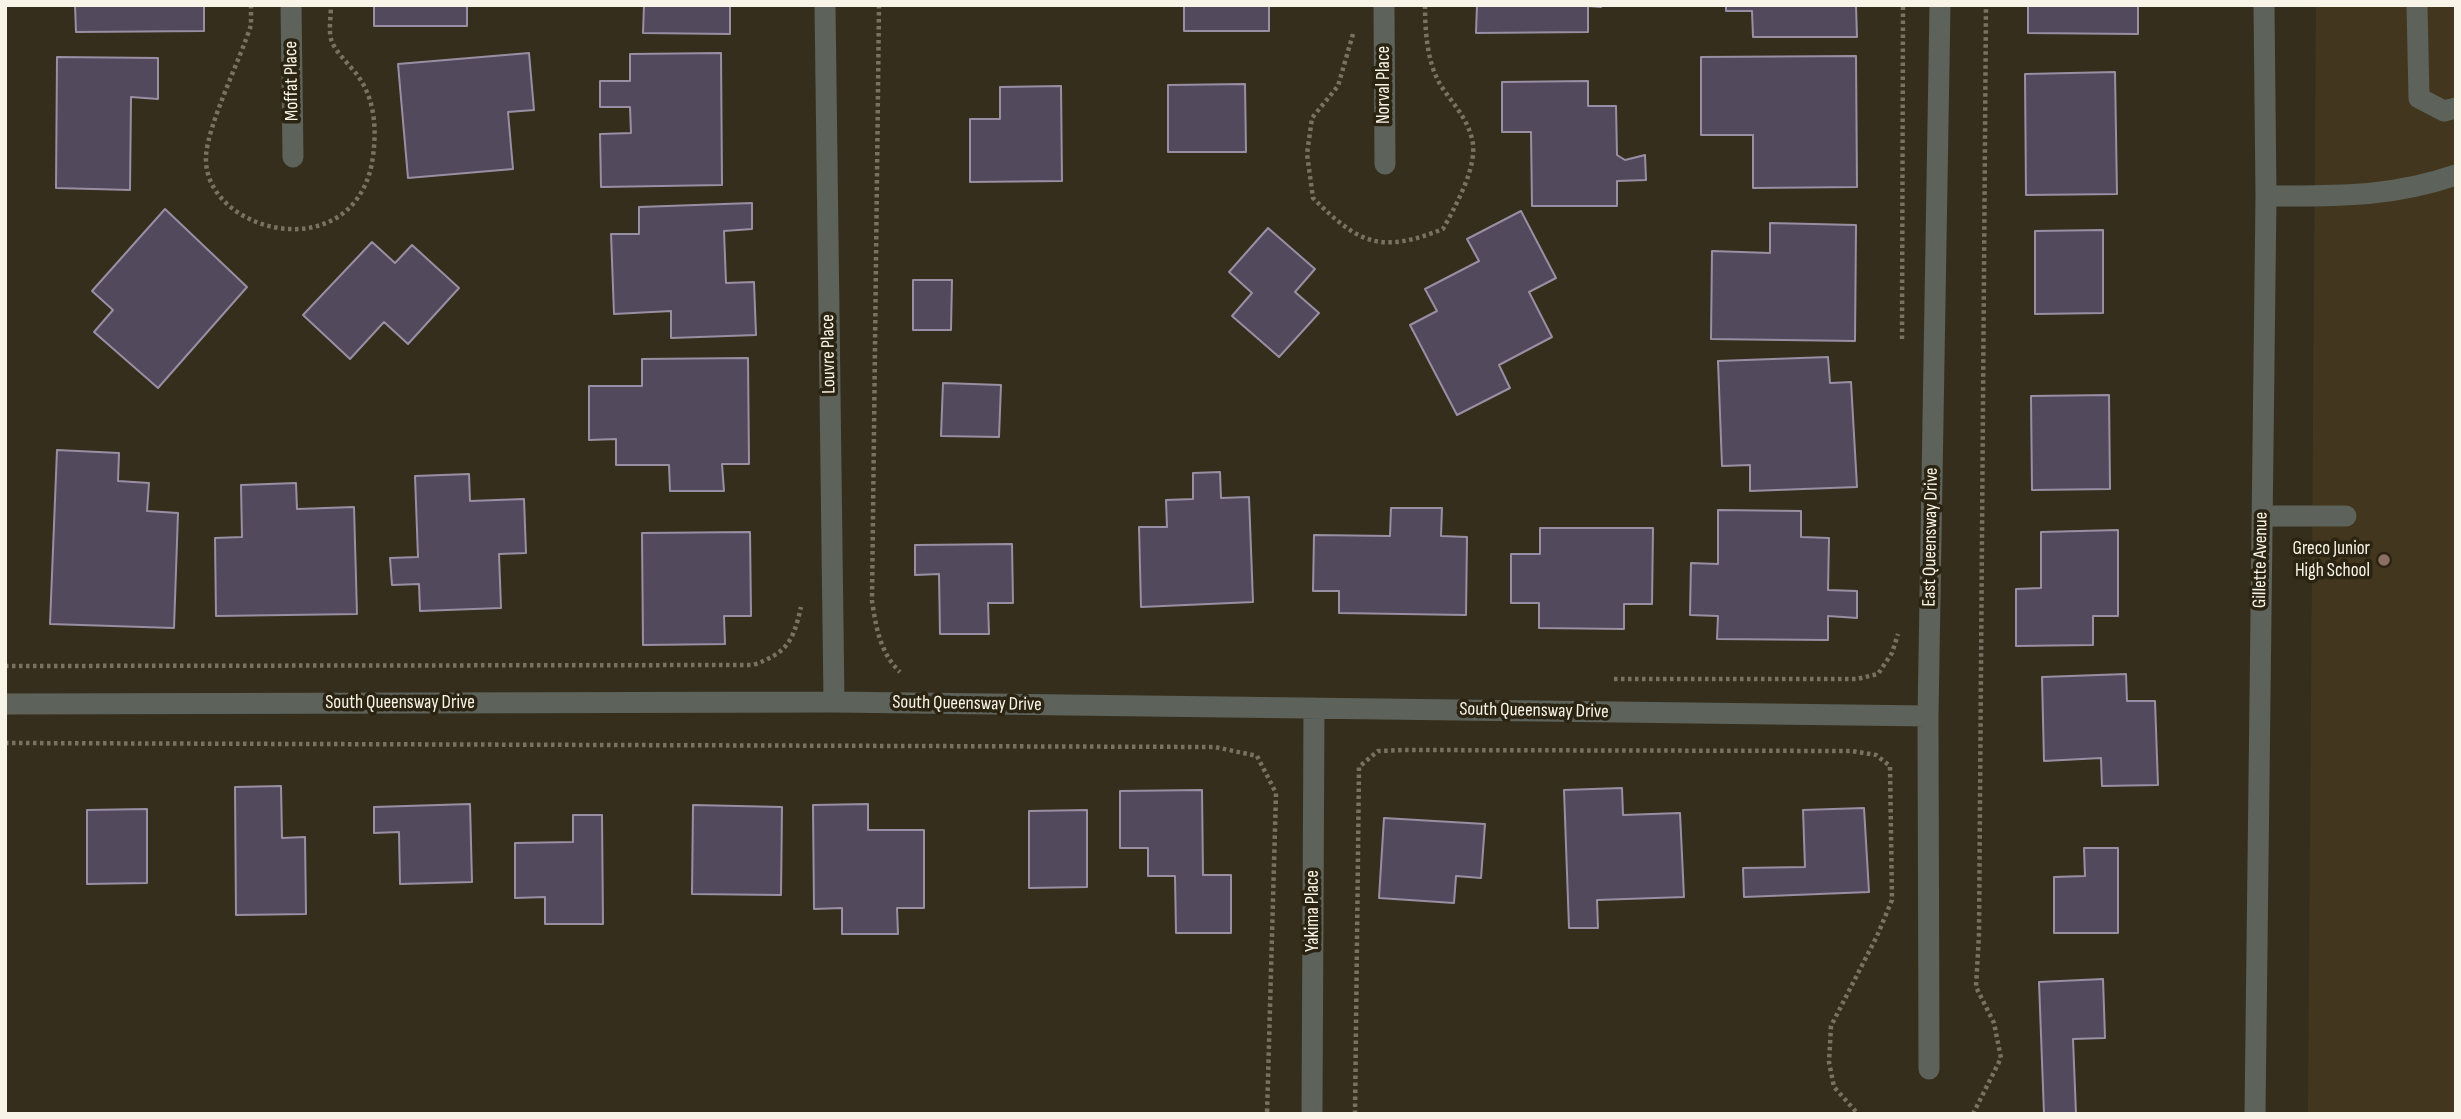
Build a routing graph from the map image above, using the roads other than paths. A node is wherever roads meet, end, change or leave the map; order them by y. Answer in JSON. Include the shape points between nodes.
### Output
{"nodes":[{"id":1,"x":291,"y":5,"type":"edge"},
{"id":2,"x":825,"y":5,"type":"edge"},
{"id":3,"x":1384,"y":5,"type":"edge"},
{"id":4,"x":1940,"y":5,"type":"edge"},
{"id":5,"x":2264,"y":5,"type":"edge"},
{"id":6,"x":2417,"y":5,"type":"edge"},
{"id":7,"x":2456,"y":108,"type":"edge"},
{"id":8,"x":293,"y":157,"type":"dead end"},
{"id":9,"x":1385,"y":164,"type":"dead end"},
{"id":10,"x":2456,"y":176,"type":"edge"},
{"id":11,"x":2266,"y":196,"type":"junction"},
{"id":12,"x":2262,"y":516,"type":"junction"},
{"id":13,"x":2347,"y":516,"type":"dead end"},
{"id":14,"x":834,"y":702,"type":"junction"},
{"id":15,"x":5,"y":704,"type":"edge"},
{"id":16,"x":1314,"y":708,"type":"junction"},
{"id":17,"x":1928,"y":716,"type":"junction"},
{"id":18,"x":1929,"y":1069,"type":"dead end"},
{"id":19,"x":1312,"y":1114,"type":"edge"},
{"id":20,"x":2255,"y":1114,"type":"edge"}],
"edges":[{"from":1,"to":8,"type":"street","name":"Moffat Place"},
{"from":2,"to":14,"type":"street","name":"Louvre Place"},
{"from":3,"to":9,"type":"street","name":"Norval Place"},
{"from":4,"to":17,"type":"street","name":"East Queensway Drive"},
{"from":5,"to":11,"type":"street","name":"Gillette Avenue"},
{"from":6,"to":7,"type":"street","via":[[2419,98],[2444,111]]},
{"from":10,"to":11,"type":"street","via":[[2370,196]]},
{"from":11,"to":12,"type":"street","name":"Gillette Avenue"},
{"from":12,"to":13,"type":"street"},
{"from":12,"to":20,"type":"street","name":"Gillette Avenue"},
{"from":14,"to":15,"type":"street","name":"South Queensway Drive"},
{"from":14,"to":16,"type":"street","name":"South Queensway Drive"},
{"from":16,"to":17,"type":"street","name":"South Queensway Drive"},
{"from":16,"to":19,"type":"street","name":"Yakima Place"},
{"from":17,"to":18,"type":"street","name":"East Queensway Drive"}]}
